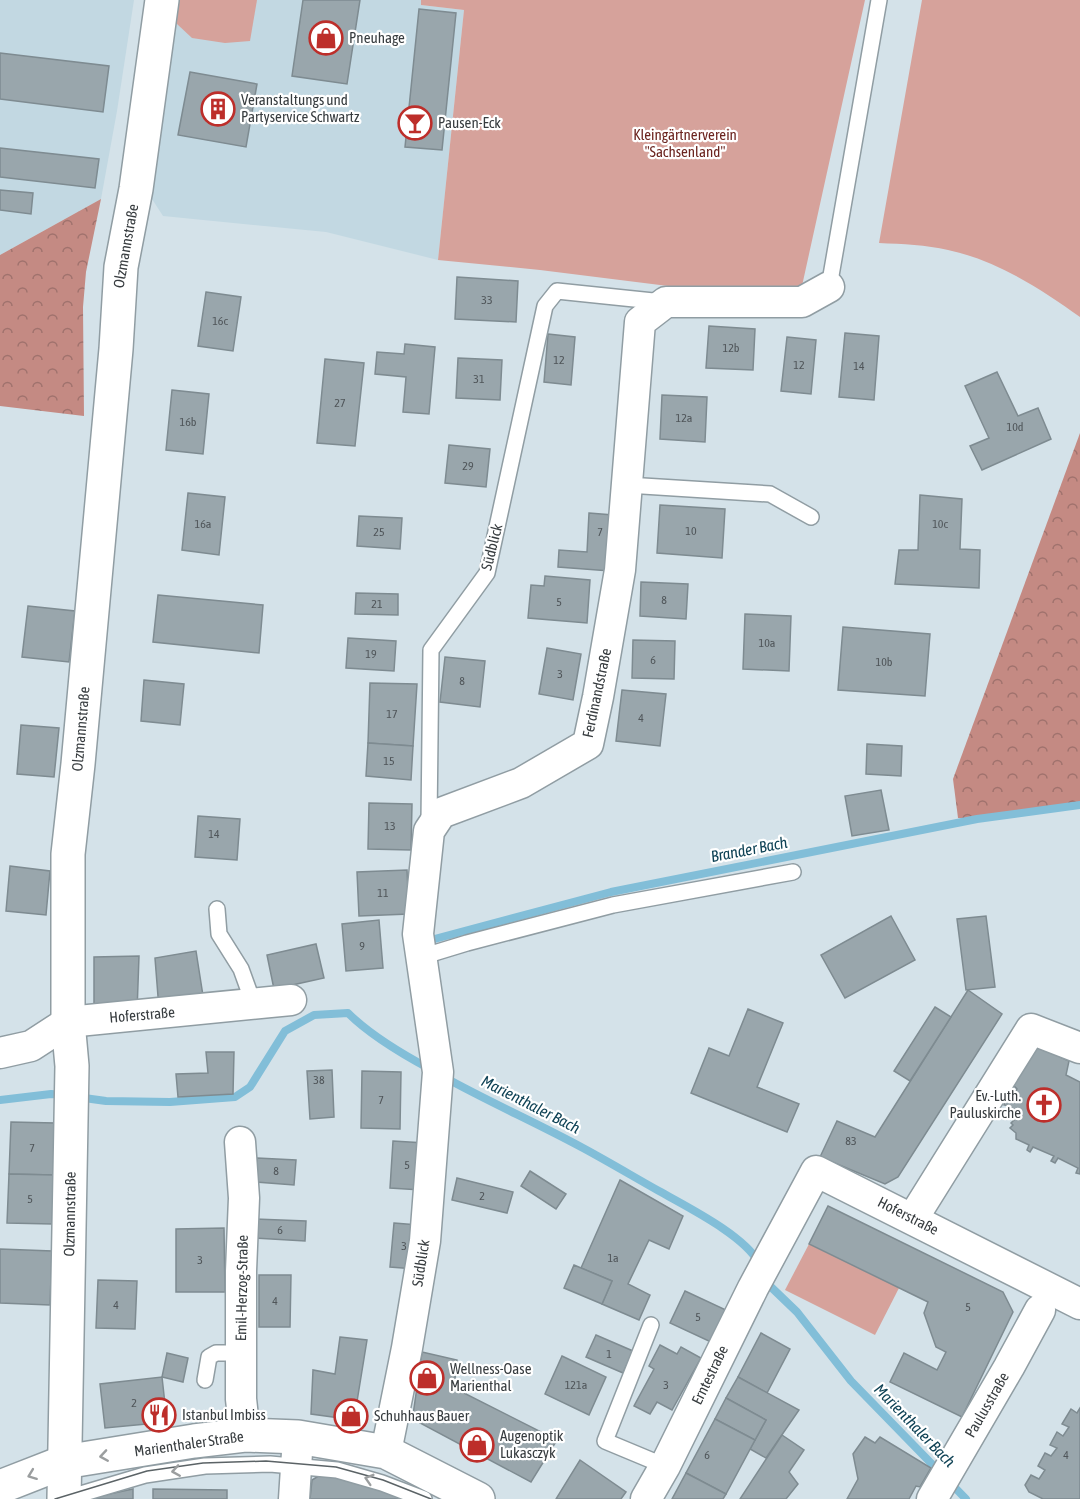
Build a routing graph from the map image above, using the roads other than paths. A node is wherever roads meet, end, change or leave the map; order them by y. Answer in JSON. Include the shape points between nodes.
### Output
{"nodes":[{"id":1,"x":162,"y":0,"type":"edge"},
{"id":2,"x":879,"y":0,"type":"edge"},
{"id":3,"x":829,"y":287,"type":"joint"},
{"id":4,"x":666,"y":302,"type":"junction"},
{"id":5,"x":627,"y":485,"type":"junction"},
{"id":6,"x":811,"y":517,"type":"dead end"},
{"id":7,"x":429,"y":831,"type":"junction"},
{"id":8,"x":794,"y":872,"type":"dead end"},
{"id":9,"x":216,"y":909,"type":"dead end"},
{"id":10,"x":421,"y":957,"type":"junction"},
{"id":11,"x":291,"y":1000,"type":"dead end"},
{"id":12,"x":254,"y":1005,"type":"junction"},
{"id":13,"x":68,"y":1022,"type":"junction"},
{"id":14,"x":1080,"y":1048,"type":"edge"},
{"id":15,"x":0,"y":1053,"type":"edge"},
{"id":16,"x":240,"y":1142,"type":"dead end"},
{"id":17,"x":913,"y":1218,"type":"junction"},
{"id":18,"x":773,"y":1251,"type":"joint"},
{"id":19,"x":1080,"y":1304,"type":"edge"},
{"id":20,"x":1040,"y":1310,"type":"dead end"},
{"id":21,"x":651,"y":1325,"type":"dead end"},
{"id":22,"x":241,"y":1353,"type":"junction"},
{"id":23,"x":206,"y":1380,"type":"dead end"},
{"id":24,"x":245,"y":1435,"type":"junction"},
{"id":25,"x":297,"y":1452,"type":"junction"},
{"id":26,"x":386,"y":1452,"type":"junction"},
{"id":27,"x":64,"y":1462,"type":"junction"},
{"id":28,"x":665,"y":1466,"type":"junction"},
{"id":29,"x":0,"y":1487,"type":"edge"},
{"id":30,"x":471,"y":1496,"type":"edge"},
{"id":31,"x":64,"y":1499,"type":"edge"},
{"id":32,"x":294,"y":1499,"type":"edge"},
{"id":33,"x":423,"y":1499,"type":"edge"},
{"id":34,"x":646,"y":1499,"type":"edge"},
{"id":35,"x":932,"y":1499,"type":"edge"}],
"edges":[{"from":1,"to":13,"type":"main road","name":"Olzmannstraße","via":[[138,178],[118,289],[68,854]]},
{"from":2,"to":3,"type":"lane"},
{"from":3,"to":4,"type":"street","via":[[802,302]]},
{"from":4,"to":5,"type":"street","name":"Ferdinandstraße","via":[[640,322]]},
{"from":4,"to":7,"type":"lane","name":"Südblick","via":[[557,291],[545,306],[488,573],[431,650]]},
{"from":5,"to":6,"type":"lane","via":[[770,494]]},
{"from":5,"to":7,"type":"street","name":"Ferdinandstraße","via":[[620,570],[588,744],[521,783],[441,813]]},
{"from":7,"to":10,"type":"street","via":[[418,934]]},
{"from":8,"to":10,"type":"lane","via":[[613,905]]},
{"from":9,"to":12,"type":"lane","via":[[219,934],[241,969]]},
{"from":10,"to":26,"type":"street","name":"Südblick","via":[[437,1078],[425,1241]]},
{"from":11,"to":12,"type":"street","name":"Hoferstraße"},
{"from":12,"to":13,"type":"street","name":"Hoferstraße"},
{"from":13,"to":15,"type":"street","name":"Hoferstraße","via":[[31,1046]]},
{"from":13,"to":27,"type":"main road","name":"Olzmannstraße","via":[[72,1130]]},
{"from":14,"to":17,"type":"street","via":[[1031,1029]]},
{"from":16,"to":22,"type":"street","name":"Emil-Herzog-Straße","via":[[244,1198]]},
{"from":17,"to":18,"type":"street","name":"Hoferstraße","via":[[816,1171]]},
{"from":17,"to":19,"type":"street","name":"Hoferstraße"},
{"from":18,"to":28,"type":"street","name":"Erntestraße"},
{"from":20,"to":35,"type":"street","name":"Paulusstraße"},
{"from":21,"to":28,"type":"lane","via":[[604,1441]]},
{"from":22,"to":23,"type":"lane","via":[[216,1353],[209,1357]]},
{"from":22,"to":24,"type":"street","name":"Emil-Herzog-Straße"},
{"from":24,"to":25,"type":"main road","name":"Marienthaler Straße"},
{"from":24,"to":27,"type":"main road","name":"Marienthaler Straße","one_way":true},
{"from":25,"to":26,"type":"main road","name":"Marienthaler Straße"},
{"from":25,"to":31,"type":"lane","name":"Marienthaler Straße","one_way":true,"via":[[270,1464],[205,1466],[145,1475]]},
{"from":25,"to":32,"type":"street"},
{"from":33,"to":25,"type":"lane","name":"Marienthaler Straße","one_way":true},
{"from":26,"to":30,"type":"main road","name":"Marienthaler Straße"},
{"from":27,"to":29,"type":"main road","name":"Marienthaler Straße","one_way":true},
{"from":27,"to":31,"type":"main road","name":"Olzmannstraße"},
{"from":28,"to":34,"type":"street","name":"Erntestraße"}]}
